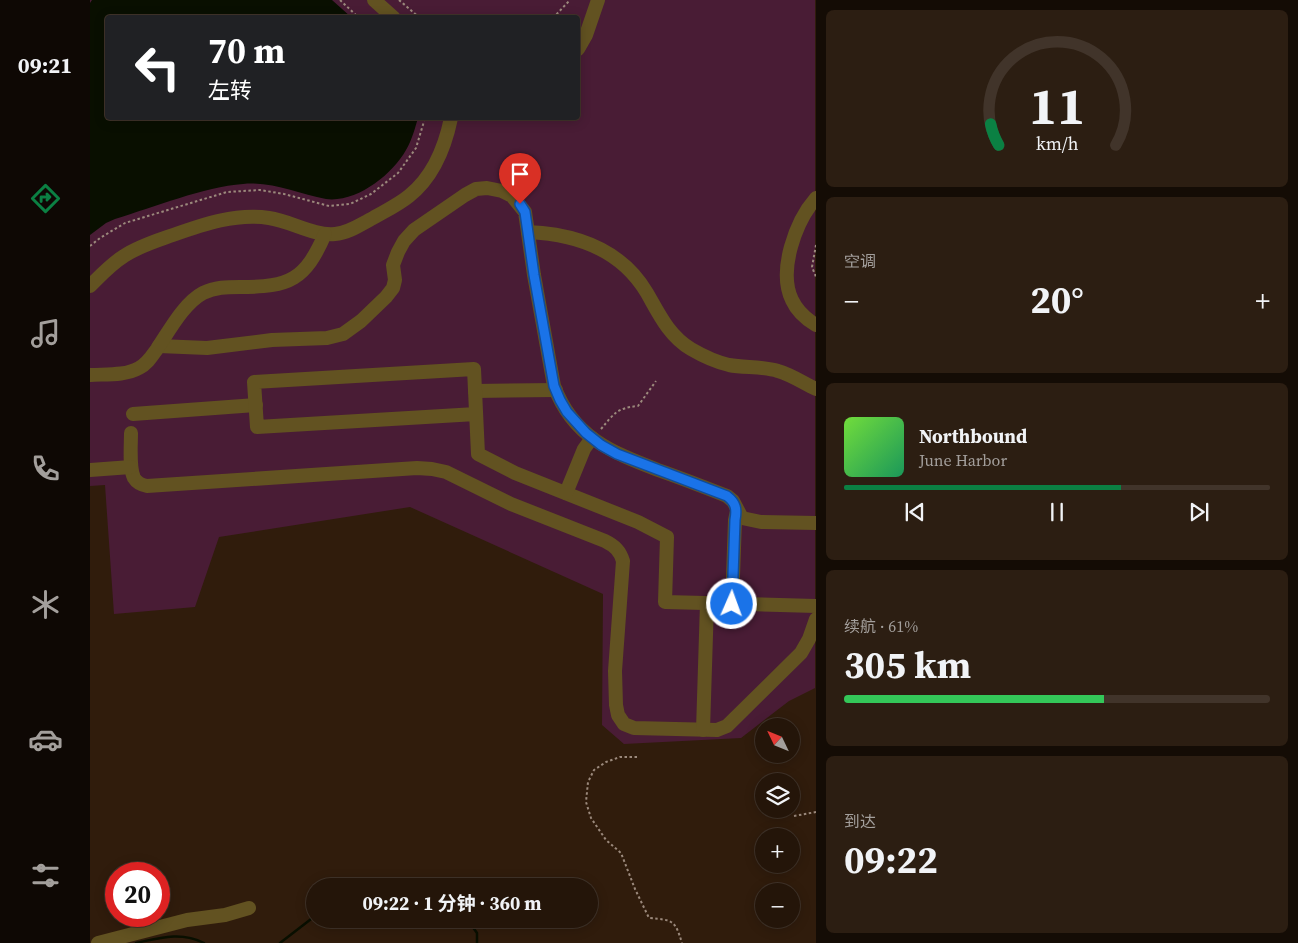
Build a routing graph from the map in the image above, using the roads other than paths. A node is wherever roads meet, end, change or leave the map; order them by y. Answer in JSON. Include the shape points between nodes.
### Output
{"nodes":[{"id":1,"x":374,"y":0,"type":"edge"},
{"id":2,"x":598,"y":0,"type":"edge"},
{"id":3,"x":391,"y":15,"type":"edge"},
{"id":4,"x":580,"y":46,"type":"edge"},
{"id":5,"x":451,"y":120,"type":"edge"},
{"id":6,"x":816,"y":198,"type":"edge"},
{"id":7,"x":528,"y":232,"type":"junction"},
{"id":8,"x":325,"y":234,"type":"junction"},
{"id":9,"x":90,"y":286,"type":"edge"},
{"id":10,"x":816,"y":326,"type":"edge"},
{"id":11,"x":158,"y":346,"type":"junction"},
{"id":12,"x":90,"y":375,"type":"edge"},
{"id":13,"x":816,"y":389,"type":"edge"},
{"id":14,"x":556,"y":390,"type":"junction"},
{"id":15,"x":475,"y":391,"type":"junction"},
{"id":16,"x":256,"y":405,"type":"junction"},
{"id":17,"x":133,"y":414,"type":"dead end"},
{"id":18,"x":476,"y":414,"type":"junction"},
{"id":19,"x":131,"y":433,"type":"dead end"},
{"id":20,"x":592,"y":438,"type":"junction"},
{"id":21,"x":131,"y":467,"type":"junction"},
{"id":22,"x":90,"y":470,"type":"edge"},
{"id":23,"x":566,"y":493,"type":"junction"},
{"id":24,"x":737,"y":511,"type":"junction"},
{"id":25,"x":816,"y":523,"type":"edge"},
{"id":26,"x":706,"y":603,"type":"junction"},
{"id":27,"x":732,"y":604,"type":"junction"},
{"id":28,"x":816,"y":606,"type":"edge"},
{"id":29,"x":816,"y":618,"type":"edge"},
{"id":30,"x":702,"y":730,"type":"junction"},
{"id":31,"x":249,"y":908,"type":"dead end"},
{"id":32,"x":98,"y":943,"type":"edge"}],
"edges":[{"from":1,"to":3,"type":"street"},
{"from":2,"to":4,"type":"street"},
{"from":5,"to":8,"type":"street","via":[[438,159],[417,189],[400,203],[348,231]]},
{"from":6,"to":10,"type":"street","via":[[797,230],[786,273],[787,287],[795,306]]},
{"from":7,"to":11,"type":"street","via":[[525,212],[512,196],[487,188],[476,189],[414,230],[404,241],[394,265],[393,288],[361,322],[343,334],[207,348]]},
{"from":7,"to":13,"type":"street","via":[[577,238],[613,257],[633,274],[673,334],[690,348],[730,365],[778,371]]},
{"from":7,"to":14,"type":"street"},
{"from":8,"to":9,"type":"street","via":[[266,217],[214,221],[132,251]]},
{"from":8,"to":11,"type":"street","via":[[314,256],[298,276],[276,286],[220,287],[201,294],[190,303]]},
{"from":11,"to":12,"type":"street","via":[[138,368],[124,373]]},
{"from":14,"to":15,"type":"street"},
{"from":14,"to":20,"type":"street","via":[[567,412]]},
{"from":15,"to":16,"type":"street","via":[[474,369],[254,382]]},
{"from":15,"to":18,"type":"street"},
{"from":16,"to":17,"type":"street"},
{"from":16,"to":18,"type":"street","via":[[257,427]]},
{"from":18,"to":23,"type":"street","via":[[478,454],[514,473]]},
{"from":19,"to":21,"type":"street"},
{"from":20,"to":23,"type":"street","via":[[584,449]]},
{"from":20,"to":24,"type":"street","via":[[617,454],[727,496]]},
{"from":21,"to":22,"type":"street"},
{"from":21,"to":30,"type":"street","via":[[139,484],[147,486],[432,469],[446,472],[511,504],[605,541],[615,546],[623,561],[615,671],[618,715],[624,724],[634,728]]},
{"from":23,"to":26,"type":"street","via":[[638,522],[667,538],[665,602]]},
{"from":24,"to":25,"type":"street","via":[[742,518],[761,522]]},
{"from":24,"to":27,"type":"street"},
{"from":26,"to":27,"type":"street"},
{"from":26,"to":30,"type":"street"},
{"from":27,"to":28,"type":"street"},
{"from":29,"to":30,"type":"street","via":[[809,639],[793,663],[727,726]]},
{"from":31,"to":32,"type":"street"}]}
